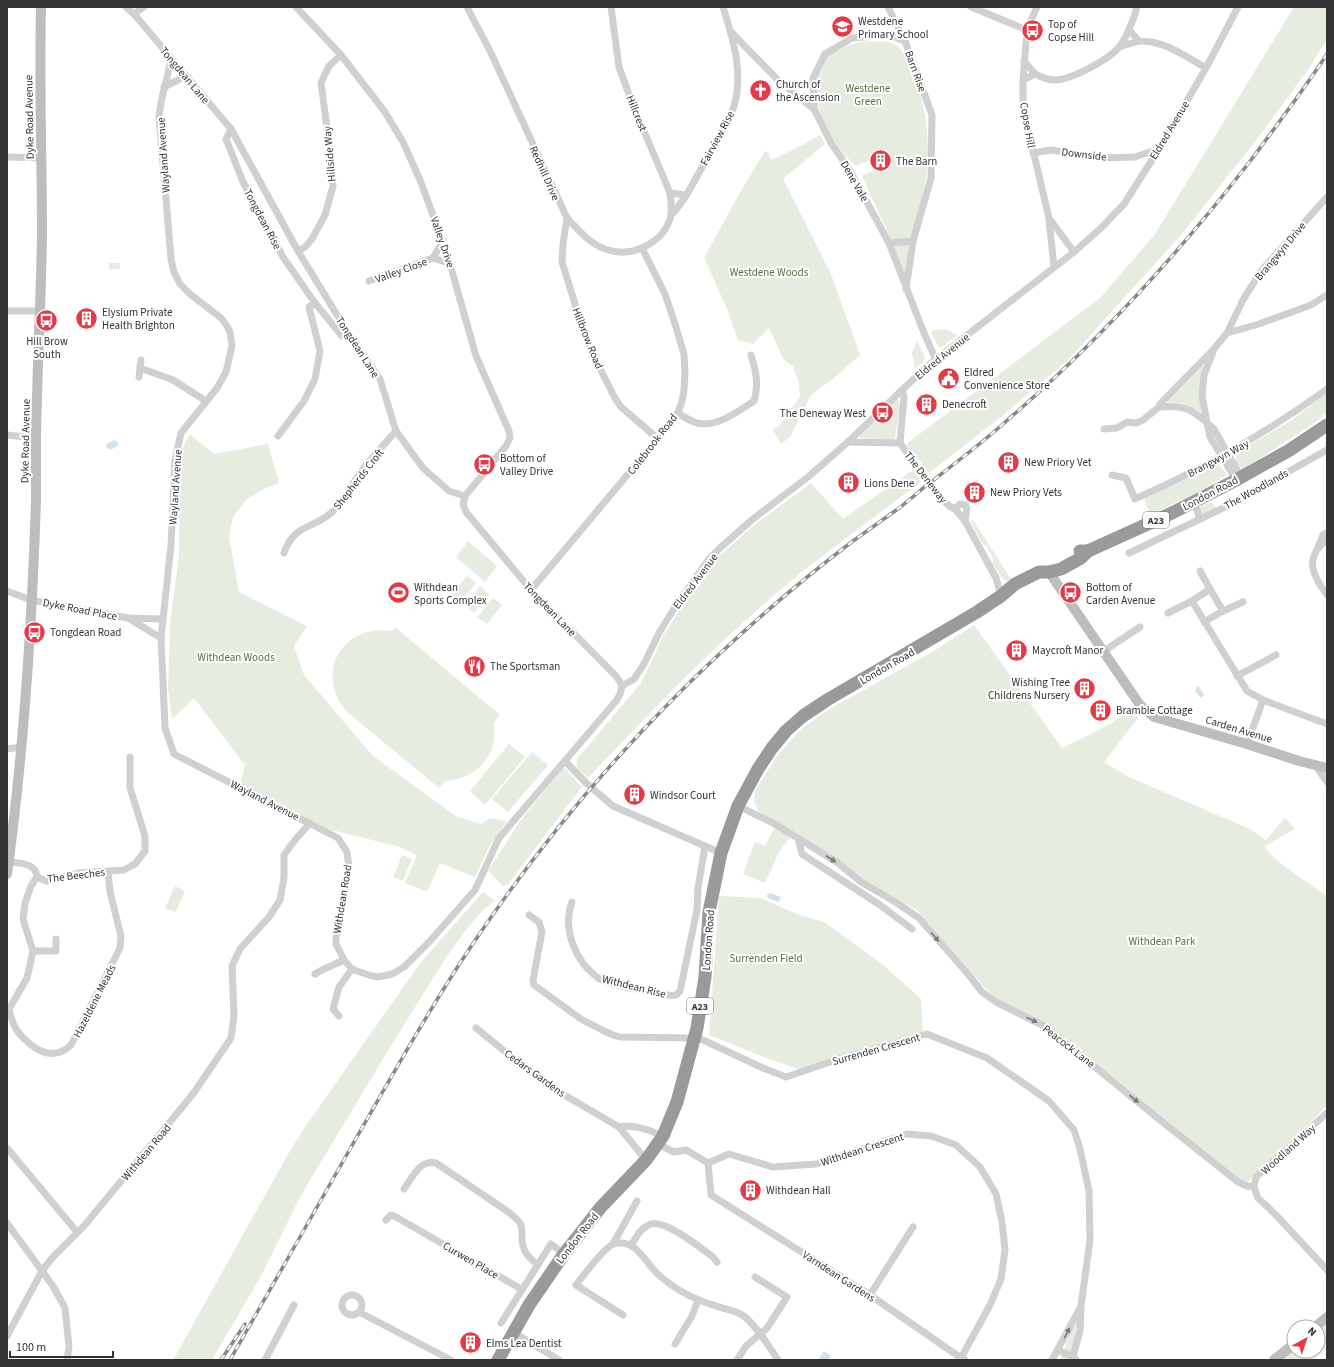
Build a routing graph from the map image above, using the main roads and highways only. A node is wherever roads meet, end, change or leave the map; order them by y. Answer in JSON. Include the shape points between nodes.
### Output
{"nodes":[{"id":1,"x":1327,"y":425,"type":"edge"},
{"id":2,"x":1049,"y":572,"type":"junction"},
{"id":3,"x":1001,"y":596,"type":"junction"},
{"id":4,"x":498,"y":1360,"type":"edge"}],
"edges":[{"from":1,"to":2,"type":"highway","name":"London Road","number":"A23","via":[[1288,452],[1238,479],[1174,512],[1088,550],[1081,558]]},
{"from":2,"to":3,"type":"highway","name":"London Road","number":"A23","via":[[1042,579],[1010,596]]},
{"from":2,"to":3,"type":"highway","name":"London Road","number":"A23","via":[[1039,572],[1011,587]]},
{"from":3,"to":4,"type":"highway","name":"London Road","number":"A23","via":[[803,716],[786,730],[758,769],[738,806],[721,853],[709,912],[705,977],[694,1038],[677,1102],[660,1140],[646,1160],[601,1207],[564,1254],[540,1288]]}]}
